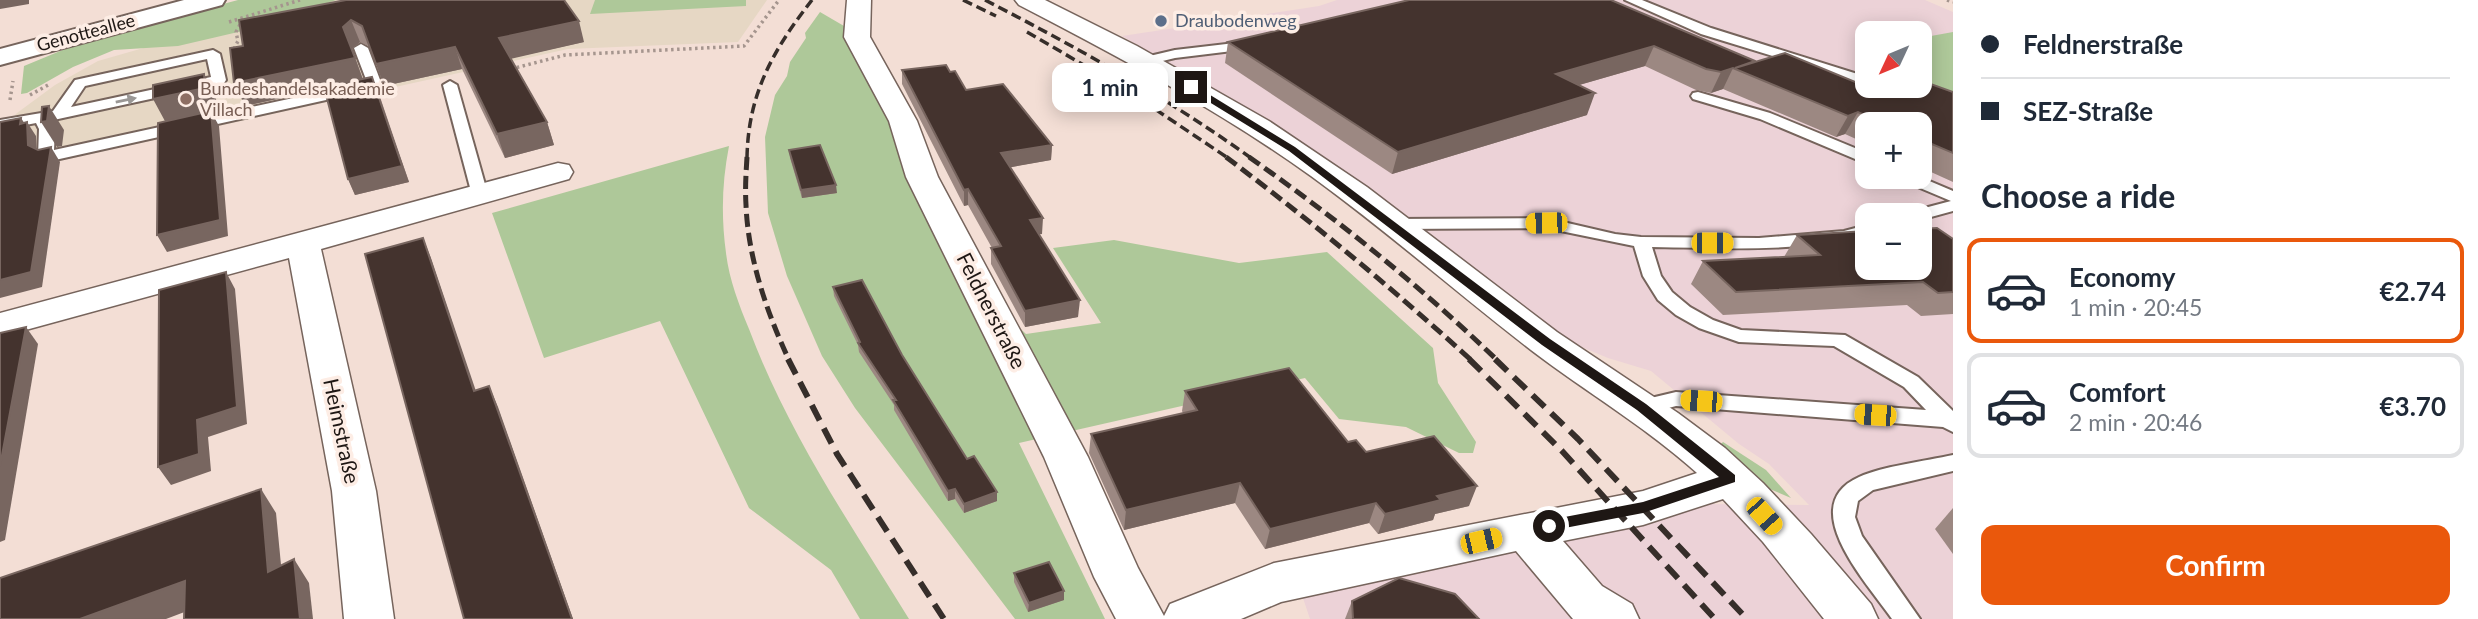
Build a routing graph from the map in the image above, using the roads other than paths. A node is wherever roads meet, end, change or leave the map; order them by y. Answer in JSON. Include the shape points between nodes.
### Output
{"nodes":[{"id":1,"x":213,"y":0,"type":"edge"},
{"id":2,"x":859,"y":0,"type":"edge"},
{"id":3,"x":1027,"y":0,"type":"edge"},
{"id":4,"x":1631,"y":0,"type":"edge"},
{"id":5,"x":1266,"y":42,"type":"edge"},
{"id":6,"x":360,"y":48,"type":"edge"},
{"id":7,"x":0,"y":57,"type":"edge"},
{"id":8,"x":1146,"y":61,"type":"junction"},
{"id":9,"x":1855,"y":77,"type":"edge"},
{"id":10,"x":450,"y":85,"type":"road end"},
{"id":11,"x":1698,"y":96,"type":"dead end"},
{"id":12,"x":1919,"y":98,"type":"edge"},
{"id":13,"x":1953,"y":109,"type":"edge"},
{"id":14,"x":59,"y":114,"type":"junction"},
{"id":15,"x":40,"y":118,"type":"junction"},
{"id":16,"x":0,"y":125,"type":"edge"},
{"id":17,"x":1855,"y":154,"type":"edge"},
{"id":18,"x":558,"y":172,"type":"dead end"},
{"id":19,"x":1932,"y":188,"type":"edge"},
{"id":20,"x":480,"y":195,"type":"junction"},
{"id":21,"x":1953,"y":197,"type":"edge"},
{"id":22,"x":1953,"y":206,"type":"edge"},
{"id":23,"x":1932,"y":212,"type":"edge"},
{"id":24,"x":1393,"y":224,"type":"junction"},
{"id":25,"x":1855,"y":233,"type":"edge"},
{"id":26,"x":1641,"y":242,"type":"junction"},
{"id":27,"x":303,"y":244,"type":"junction"},
{"id":28,"x":0,"y":325,"type":"edge"},
{"id":29,"x":1642,"y":407,"type":"junction"},
{"id":30,"x":1952,"y":422,"type":"edge"},
{"id":31,"x":1953,"y":463,"type":"edge"},
{"id":32,"x":1731,"y":479,"type":"junction"},
{"id":33,"x":1526,"y":530,"type":"junction"},
{"id":34,"x":1595,"y":613,"type":"edge"},
{"id":35,"x":369,"y":619,"type":"edge"},
{"id":36,"x":1141,"y":619,"type":"edge"},
{"id":37,"x":1188,"y":619,"type":"edge"},
{"id":38,"x":1853,"y":619,"type":"edge"},
{"id":39,"x":1907,"y":619,"type":"edge"}],
"edges":[{"from":1,"to":7,"type":"main road","name":"Genotteallee"},
{"from":2,"to":36,"type":"street","name":"Feldnerstraße","via":[[857,37],[903,121],[922,177],[1066,457],[1118,578]]},
{"from":3,"to":8,"type":"street"},
{"from":4,"to":9,"type":"lane","via":[[1706,31]]},
{"from":5,"to":8,"type":"lane"},
{"from":6,"to":15,"type":"lane","via":[[375,85],[46,157],[47,129]]},
{"from":8,"to":24,"type":"street","via":[[1292,149]]},
{"from":10,"to":20,"type":"lane"},
{"from":11,"to":17,"type":"lane","via":[[1765,116]]},
{"from":12,"to":13,"type":"lane"},
{"from":14,"to":14,"type":"lane","one_way":true,"via":[[219,80],[214,54],[80,83]]},
{"from":14,"to":15,"type":"lane"},
{"from":15,"to":16,"type":"lane"},
{"from":18,"to":20,"type":"street"},
{"from":19,"to":21,"type":"lane"},
{"from":20,"to":27,"type":"street"},
{"from":22,"to":23,"type":"lane"},
{"from":24,"to":26,"type":"lane","via":[[1546,223]]},
{"from":24,"to":29,"type":"street","via":[[1546,342]]},
{"from":25,"to":26,"type":"lane","via":[[1759,243]]},
{"from":26,"to":30,"type":"lane","via":[[1652,276],[1665,296],[1683,311],[1739,336],[1838,340],[1911,382]]},
{"from":27,"to":28,"type":"street"},
{"from":27,"to":35,"type":"street","name":"Heimstraße","via":[[354,491]]},
{"from":29,"to":30,"type":"lane","via":[[1676,400]]},
{"from":29,"to":32,"type":"street"},
{"from":31,"to":39,"type":"lane","via":[[1866,483],[1847,496],[1843,517],[1851,540]]},
{"from":32,"to":33,"type":"street","via":[[1643,508]]},
{"from":32,"to":38,"type":"street"},
{"from":33,"to":34,"type":"street"},
{"from":33,"to":37,"type":"street","via":[[1273,583]]}]}
